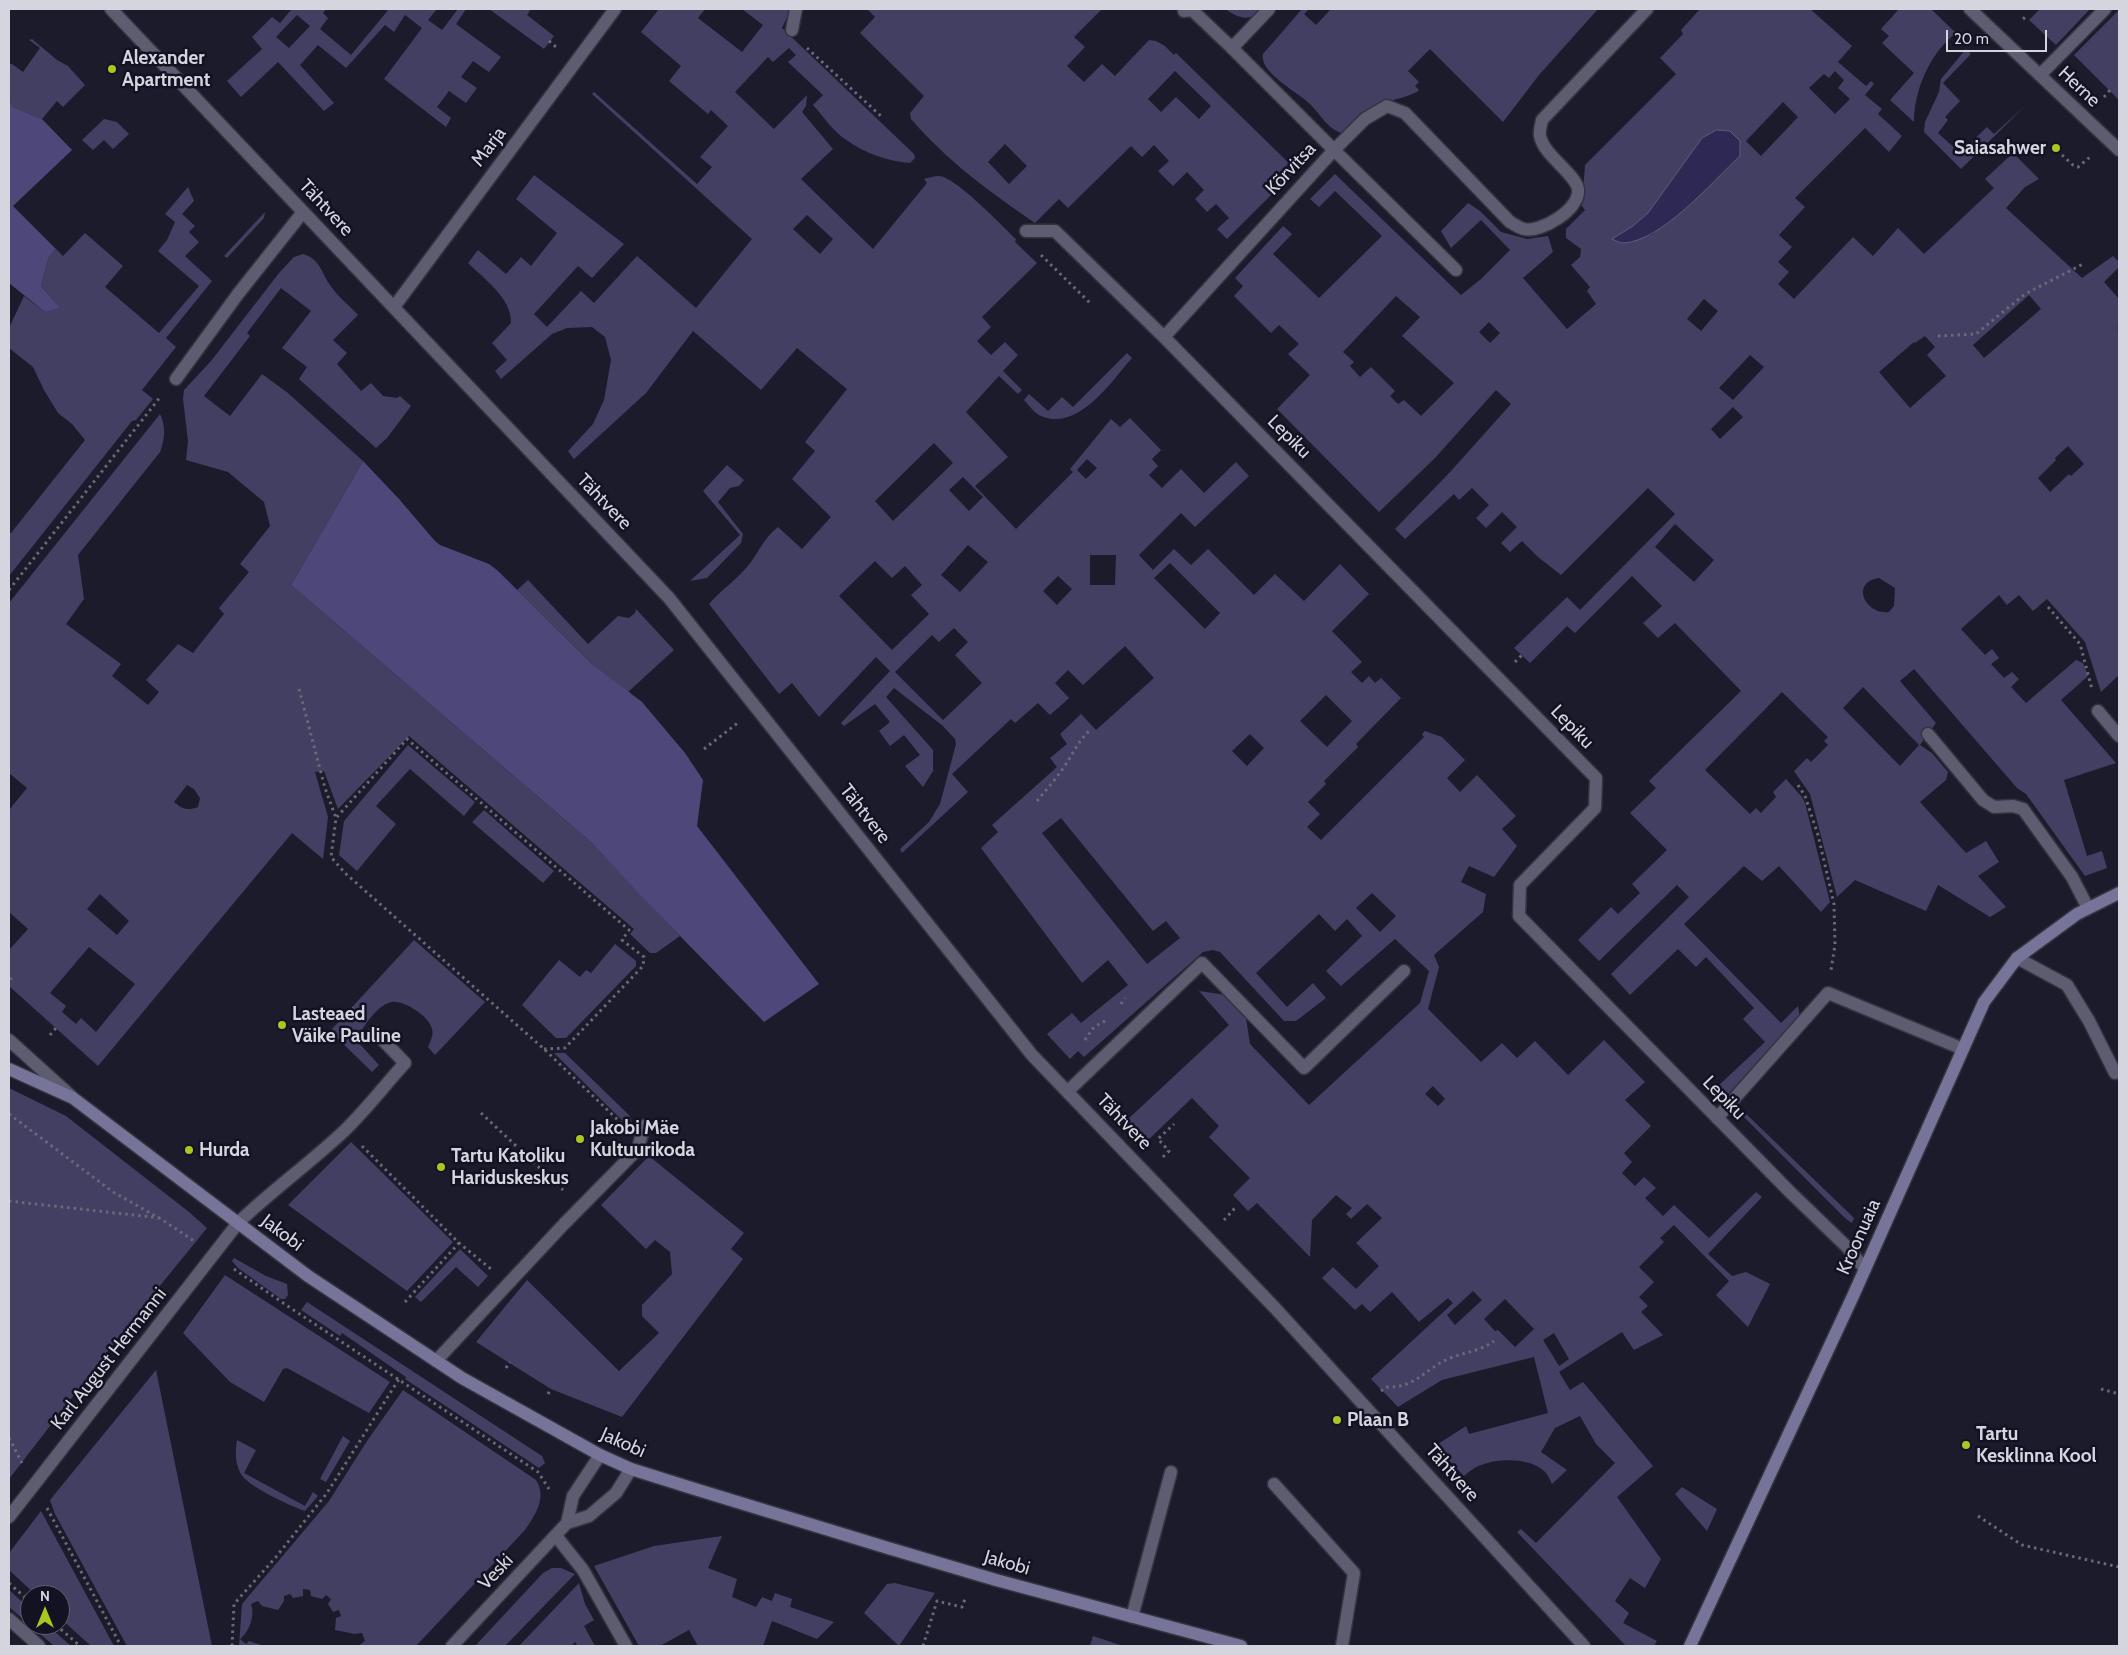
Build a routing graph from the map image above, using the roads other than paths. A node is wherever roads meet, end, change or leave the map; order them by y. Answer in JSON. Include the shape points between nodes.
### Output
{"nodes":[{"id":1,"x":112,"y":9,"type":"edge"},
{"id":2,"x":615,"y":9,"type":"edge"},
{"id":3,"x":796,"y":9,"type":"edge"},
{"id":4,"x":1268,"y":9,"type":"edge"},
{"id":5,"x":1647,"y":9,"type":"edge"},
{"id":6,"x":1970,"y":9,"type":"edge"},
{"id":7,"x":2105,"y":9,"type":"edge"},
{"id":8,"x":1184,"y":11,"type":"dead end"},
{"id":9,"x":792,"y":30,"type":"dead end"},
{"id":10,"x":1232,"y":48,"type":"junction"},
{"id":11,"x":2040,"y":75,"type":"junction"},
{"id":12,"x":1334,"y":150,"type":"junction"},
{"id":13,"x":2119,"y":150,"type":"edge"},
{"id":14,"x":303,"y":212,"type":"junction"},
{"id":15,"x":1026,"y":231,"type":"road end"},
{"id":16,"x":1456,"y":270,"type":"dead end"},
{"id":17,"x":394,"y":307,"type":"junction"},
{"id":18,"x":1164,"y":337,"type":"junction"},
{"id":19,"x":176,"y":379,"type":"dead end"},
{"id":20,"x":2098,"y":711,"type":"road end"},
{"id":21,"x":1928,"y":734,"type":"dead end"},
{"id":22,"x":2119,"y":736,"type":"edge"},
{"id":23,"x":2119,"y":893,"type":"edge"},
{"id":24,"x":2088,"y":908,"type":"junction"},
{"id":25,"x":2016,"y":958,"type":"junction"},
{"id":26,"x":1404,"y":971,"type":"dead end"},
{"id":27,"x":375,"y":1032,"type":"dead end"},
{"id":28,"x":9,"y":1040,"type":"edge"},
{"id":29,"x":1963,"y":1049,"type":"junction"},
{"id":30,"x":9,"y":1069,"type":"edge"},
{"id":31,"x":2115,"y":1073,"type":"dead end"},
{"id":32,"x":1068,"y":1091,"type":"junction"},
{"id":33,"x":73,"y":1098,"type":"junction"},
{"id":34,"x":1717,"y":1118,"type":"junction"},
{"id":35,"x":644,"y":1126,"type":"dead end"},
{"id":36,"x":238,"y":1223,"type":"junction"},
{"id":37,"x":1865,"y":1268,"type":"junction"},
{"id":38,"x":436,"y":1361,"type":"junction"},
{"id":39,"x":600,"y":1455,"type":"junction"},
{"id":40,"x":631,"y":1469,"type":"junction"},
{"id":41,"x":1171,"y":1472,"type":"dead end"},
{"id":42,"x":1274,"y":1484,"type":"dead end"},
{"id":43,"x":9,"y":1517,"type":"edge"},
{"id":44,"x":567,"y":1523,"type":"junction"},
{"id":45,"x":556,"y":1536,"type":"junction"},
{"id":46,"x":1132,"y":1617,"type":"junction"},
{"id":47,"x":9,"y":1619,"type":"edge"},
{"id":48,"x":39,"y":1646,"type":"edge"},
{"id":49,"x":452,"y":1646,"type":"edge"},
{"id":50,"x":626,"y":1646,"type":"edge"},
{"id":51,"x":1241,"y":1646,"type":"edge"},
{"id":52,"x":1342,"y":1646,"type":"edge"},
{"id":53,"x":1584,"y":1646,"type":"edge"},
{"id":54,"x":1690,"y":1646,"type":"edge"}],
"edges":[{"from":1,"to":14,"type":"street","name":"Tähtvere"},
{"from":2,"to":17,"type":"street","name":"Marja"},
{"from":3,"to":9,"type":"street"},
{"from":4,"to":10,"type":"street"},
{"from":5,"to":12,"type":"street","via":[[1542,120],[1540,136],[1578,191],[1576,200],[1560,217],[1541,228],[1524,229],[1510,222],[1405,113],[1387,106],[1365,119]]},
{"from":6,"to":11,"type":"street","name":"Herne"},
{"from":7,"to":11,"type":"street"},
{"from":8,"to":10,"type":"street","name":"Kõrvitsa","via":[[1192,10]]},
{"from":10,"to":12,"type":"street","name":"Kõrvitsa"},
{"from":11,"to":13,"type":"street","name":"Herne"},
{"from":12,"to":16,"type":"street"},
{"from":12,"to":18,"type":"street","name":"Kõrvitsa"},
{"from":14,"to":17,"type":"street","name":"Tähtvere"},
{"from":14,"to":19,"type":"street"},
{"from":15,"to":18,"type":"street","name":"Lepiku","via":[[1055,231]]},
{"from":17,"to":32,"type":"street","name":"Tähtvere","via":[[669,598],[1032,1054]]},
{"from":18,"to":34,"type":"street","name":"Lepiku","via":[[1596,778],[1595,808],[1520,885],[1519,916]]},
{"from":20,"to":22,"type":"street"},
{"from":21,"to":24,"type":"street","via":[[1983,800],[1994,806],[2023,809],[2072,877]]},
{"from":23,"to":24,"type":"main road","name":"Kroonuaia"},
{"from":24,"to":25,"type":"main road","name":"Kroonuaia"},
{"from":25,"to":29,"type":"main road","name":"Kroonuaia","via":[[1984,1002]]},
{"from":25,"to":31,"type":"street","via":[[2067,986],[2089,1020]]},
{"from":26,"to":32,"type":"street","via":[[1304,1068],[1202,963]]},
{"from":27,"to":36,"type":"street","name":"Karl August Hermanni","via":[[405,1063],[345,1130]]},
{"from":28,"to":33,"type":"street"},
{"from":29,"to":34,"type":"street","via":[[1828,993]]},
{"from":29,"to":37,"type":"main road","name":"Kroonuaia"},
{"from":30,"to":33,"type":"main road","name":"Jakobi"},
{"from":32,"to":53,"type":"street","name":"Tähtvere","via":[[1282,1315]]},
{"from":33,"to":36,"type":"main road","name":"Jakobi"},
{"from":34,"to":37,"type":"street","name":"Lepiku"},
{"from":35,"to":38,"type":"street","via":[[635,1152]]},
{"from":36,"to":38,"type":"main road","name":"Jakobi","via":[[308,1276]]},
{"from":36,"to":43,"type":"street","name":"Karl August Hermanni"},
{"from":37,"to":54,"type":"main road","name":"Kroonuaia"},
{"from":38,"to":39,"type":"main road","name":"Jakobi"},
{"from":39,"to":40,"type":"main road","name":"Jakobi"},
{"from":39,"to":44,"type":"street","name":"Veski","via":[[573,1496]]},
{"from":40,"to":44,"type":"street","via":[[616,1493],[589,1516]]},
{"from":40,"to":46,"type":"main road","name":"Jakobi","via":[[996,1580]]},
{"from":41,"to":46,"type":"street"},
{"from":42,"to":52,"type":"street","via":[[1354,1572]]},
{"from":44,"to":45,"type":"street","name":"Veski"},
{"from":45,"to":49,"type":"street","name":"Veski"},
{"from":45,"to":50,"type":"street","via":[[583,1570]]},
{"from":46,"to":51,"type":"main road","name":"Jakobi"},
{"from":47,"to":48,"type":"street"}]}
